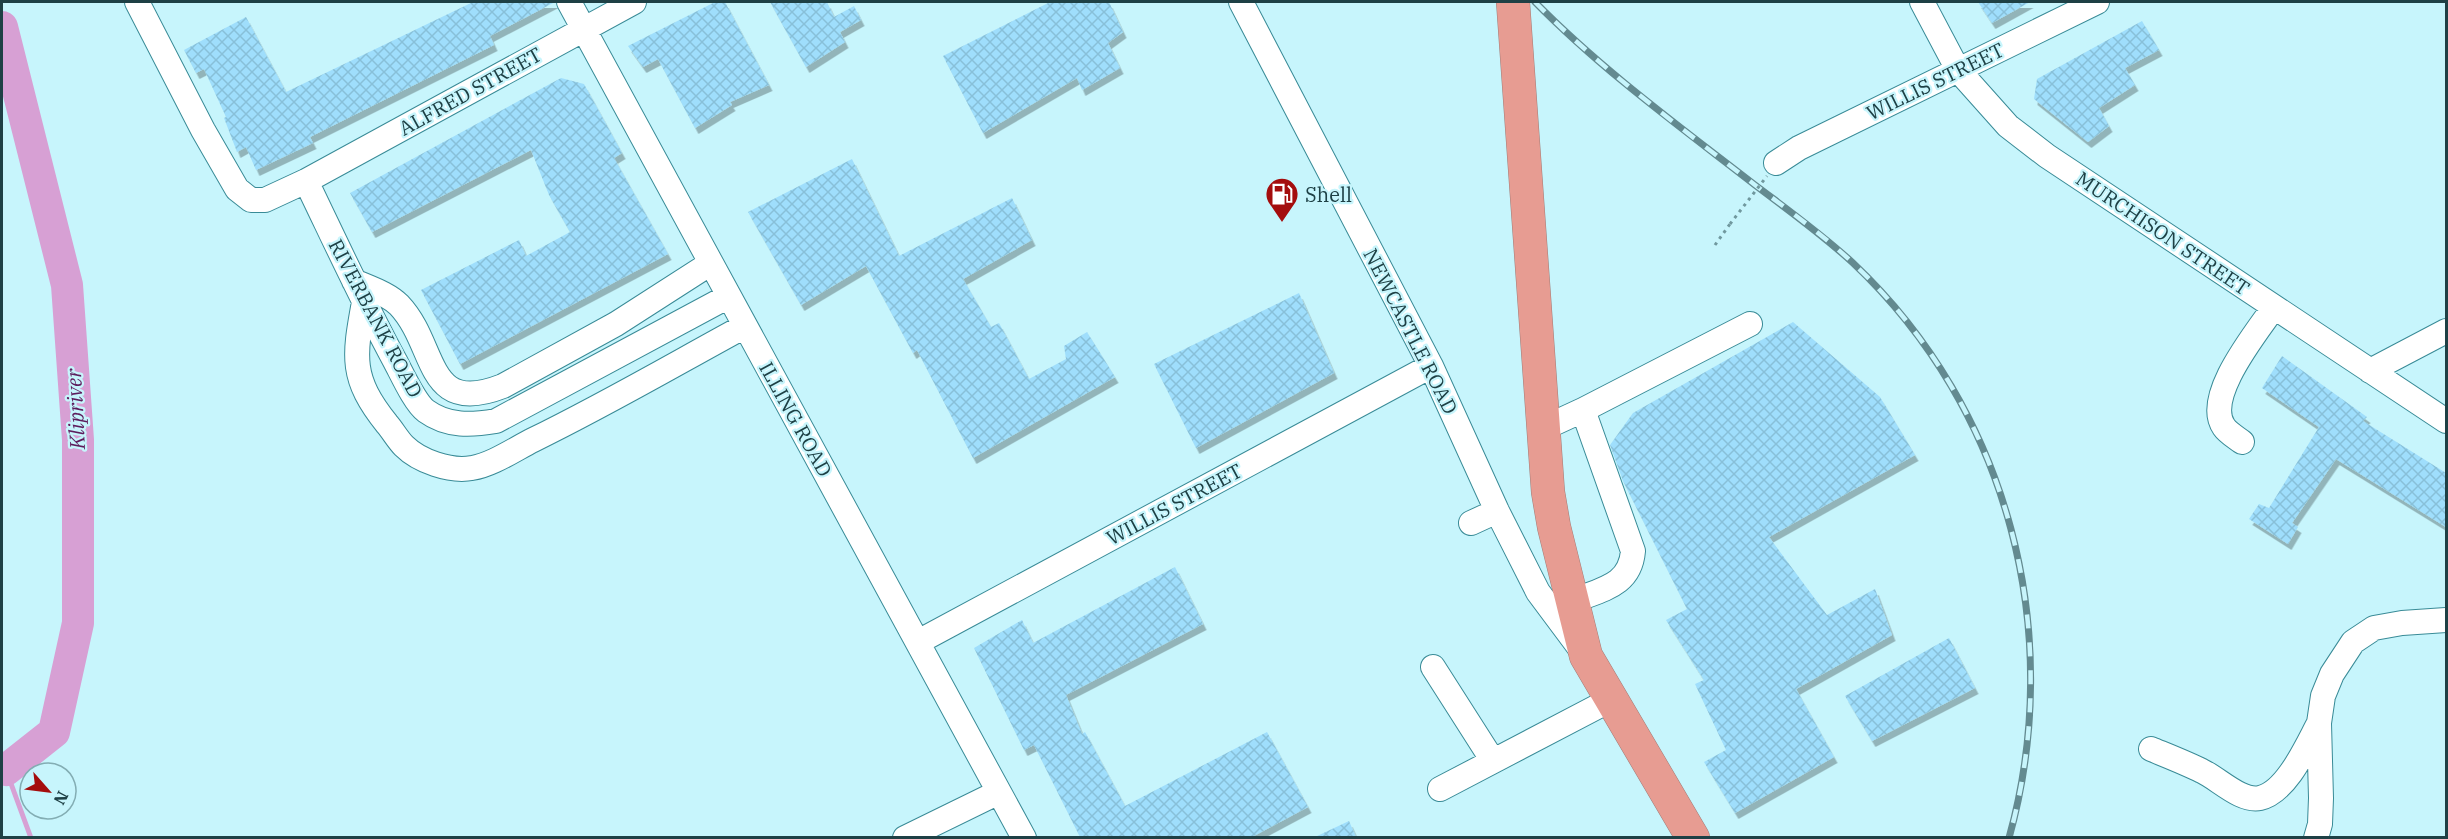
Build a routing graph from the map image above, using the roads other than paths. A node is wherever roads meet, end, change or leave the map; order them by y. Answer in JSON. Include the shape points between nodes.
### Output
{"nodes":[{"id":1,"x":137,"y":2,"type":"edge"},
{"id":2,"x":569,"y":2,"type":"edge"},
{"id":3,"x":634,"y":2,"type":"edge"},
{"id":4,"x":1241,"y":2,"type":"edge"},
{"id":5,"x":1922,"y":2,"type":"edge"},
{"id":6,"x":2097,"y":2,"type":"edge"},
{"id":7,"x":1513,"y":9,"type":"edge"},
{"id":8,"x":584,"y":29,"type":"junction"},
{"id":9,"x":1958,"y":70,"type":"junction"},
{"id":10,"x":1771,"y":170,"type":"road end"},
{"id":11,"x":306,"y":181,"type":"junction"},
{"id":12,"x":711,"y":263,"type":"junction"},
{"id":13,"x":359,"y":291,"type":"junction"},
{"id":14,"x":729,"y":296,"type":"junction"},
{"id":15,"x":2274,"y":307,"type":"junction"},
{"id":16,"x":1750,"y":324,"type":"dead end"},
{"id":17,"x":745,"y":326,"type":"junction"},
{"id":18,"x":2446,"y":332,"type":"edge"},
{"id":19,"x":1431,"y":366,"type":"junction"},
{"id":20,"x":2370,"y":371,"type":"junction"},
{"id":21,"x":1583,"y":410,"type":"junction"},
{"id":22,"x":2446,"y":421,"type":"edge"},
{"id":23,"x":1544,"y":428,"type":"junction"},
{"id":24,"x":2242,"y":442,"type":"dead end"},
{"id":25,"x":1497,"y":511,"type":"junction"},
{"id":26,"x":1471,"y":523,"type":"dead end"},
{"id":27,"x":1573,"y":601,"type":"junction"},
{"id":28,"x":2446,"y":620,"type":"edge"},
{"id":29,"x":918,"y":642,"type":"junction"},
{"id":30,"x":1586,"y":656,"type":"junction"},
{"id":31,"x":1432,"y":667,"type":"dead end"},
{"id":32,"x":1612,"y":699,"type":"junction"},
{"id":33,"x":2319,"y":723,"type":"junction"},
{"id":34,"x":2151,"y":749,"type":"dead end"},
{"id":35,"x":1493,"y":762,"type":"junction"},
{"id":36,"x":1440,"y":789,"type":"dead end"},
{"id":37,"x":999,"y":792,"type":"junction"},
{"id":38,"x":906,"y":837,"type":"edge"},
{"id":39,"x":1024,"y":837,"type":"edge"},
{"id":40,"x":1693,"y":837,"type":"edge"},
{"id":41,"x":2316,"y":837,"type":"edge"}],
"edges":[{"from":1,"to":11,"type":"street","via":[[237,189],[251,200],[265,200]]},
{"from":2,"to":8,"type":"street","name":"ILLING ROAD"},
{"from":3,"to":8,"type":"street","name":"ALFRED STREET"},
{"from":4,"to":19,"type":"street","name":"NEWCASTLE ROAD"},
{"from":5,"to":9,"type":"street","name":"MURCHISON STREET"},
{"from":6,"to":9,"type":"street","name":"WILLIS STREET"},
{"from":7,"to":23,"type":"highway"},
{"from":8,"to":11,"type":"street","name":"ALFRED STREET"},
{"from":8,"to":12,"type":"street","name":"ILLING ROAD"},
{"from":9,"to":10,"type":"street","name":"WILLIS STREET","via":[[1799,148]]},
{"from":9,"to":15,"type":"street","name":"MURCHISON STREET","via":[[2008,126],[2047,156]]},
{"from":11,"to":13,"type":"street","name":"RIVERBANK ROAD"},
{"from":12,"to":13,"type":"street","via":[[616,324],[503,386],[470,395],[455,393],[444,384],[397,304],[387,296]]},
{"from":12,"to":14,"type":"street","name":"ILLING ROAD"},
{"from":13,"to":14,"type":"street","name":"RIVERBANK ROAD","via":[[425,410],[447,421],[469,425],[496,421]]},
{"from":13,"to":17,"type":"street","via":[[356,346],[361,381],[380,416],[405,447],[450,468],[472,468],[491,461]]},
{"from":14,"to":17,"type":"street","name":"ILLING ROAD"},
{"from":15,"to":20,"type":"street","name":"MURCHISON STREET"},
{"from":15,"to":24,"type":"street","via":[[2223,388],[2219,406],[2224,427]]},
{"from":16,"to":21,"type":"street"},
{"from":17,"to":29,"type":"street","name":"ILLING ROAD"},
{"from":18,"to":20,"type":"street"},
{"from":19,"to":25,"type":"street","name":"NEWCASTLE ROAD"},
{"from":19,"to":29,"type":"street","name":"WILLIS STREET"},
{"from":20,"to":22,"type":"street","name":"MURCHISON STREET"},
{"from":21,"to":23,"type":"street"},
{"from":21,"to":27,"type":"street","via":[[1633,551],[1626,576]]},
{"from":23,"to":27,"type":"highway","via":[[1554,528]]},
{"from":25,"to":26,"type":"street"},
{"from":25,"to":30,"type":"street","name":"NEWCASTLE ROAD","via":[[1538,592]]},
{"from":27,"to":30,"type":"highway"},
{"from":28,"to":33,"type":"street","via":[[2374,628],[2353,642],[2332,674],[2323,696]]},
{"from":29,"to":37,"type":"street","name":"ILLING ROAD"},
{"from":30,"to":32,"type":"highway"},
{"from":31,"to":35,"type":"street"},
{"from":32,"to":35,"type":"street"},
{"from":32,"to":40,"type":"highway"},
{"from":33,"to":34,"type":"street","via":[[2295,767],[2271,793],[2260,798],[2247,797],[2205,772]]},
{"from":33,"to":41,"type":"street","via":[[2321,798]]},
{"from":35,"to":36,"type":"street"},
{"from":37,"to":38,"type":"street"},
{"from":37,"to":39,"type":"street","name":"ILLING ROAD"}]}
